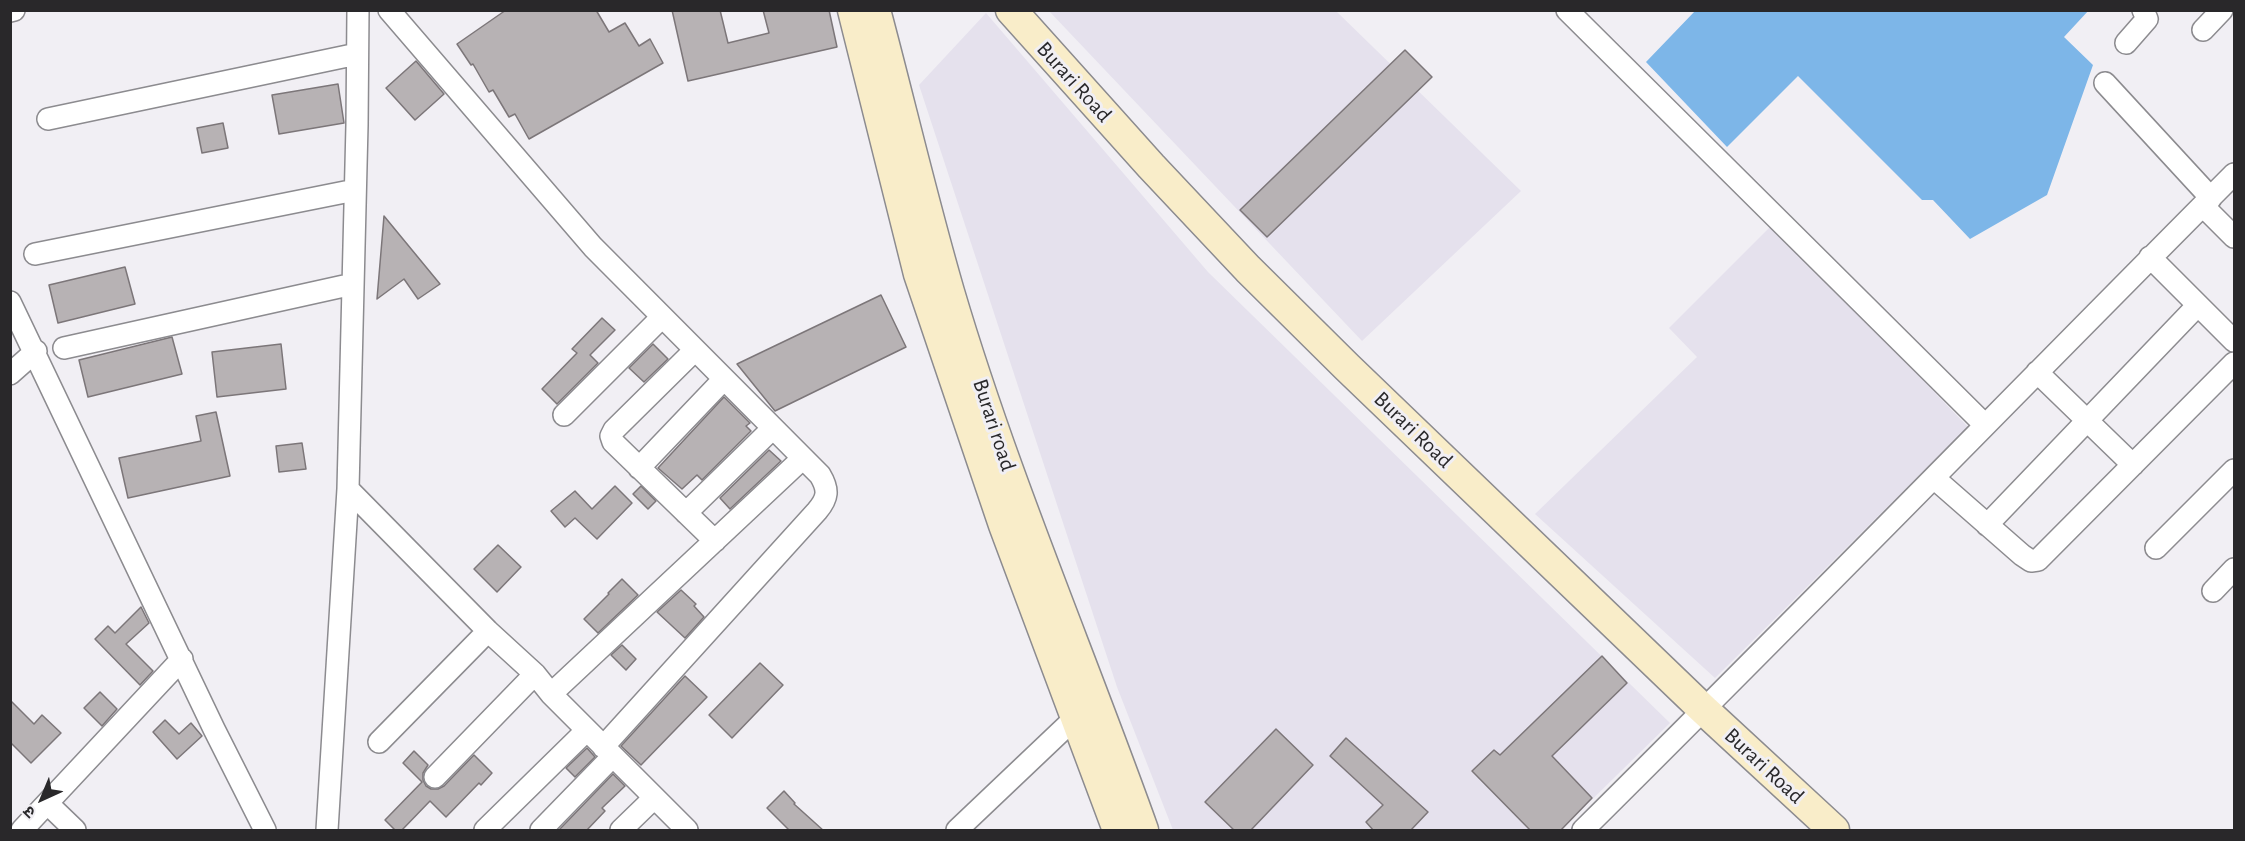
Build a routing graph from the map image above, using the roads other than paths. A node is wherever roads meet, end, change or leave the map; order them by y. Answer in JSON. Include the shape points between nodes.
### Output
{"nodes":[{"id":1,"x":357,"y":10,"type":"edge"},
{"id":2,"x":389,"y":10,"type":"edge"},
{"id":3,"x":853,"y":10,"type":"edge"},
{"id":4,"x":875,"y":10,"type":"edge"},
{"id":5,"x":1011,"y":10,"type":"edge"},
{"id":6,"x":1567,"y":10,"type":"edge"},
{"id":7,"x":2144,"y":10,"type":"edge"},
{"id":8,"x":2222,"y":10,"type":"edge"},
{"id":9,"x":2203,"y":30,"type":"dead end"},
{"id":10,"x":2126,"y":42,"type":"dead end"},
{"id":11,"x":357,"y":54,"type":"junction"},
{"id":12,"x":2105,"y":83,"type":"dead end"},
{"id":13,"x":48,"y":119,"type":"dead end"},
{"id":14,"x":2235,"y":174,"type":"edge"},
{"id":15,"x":355,"y":190,"type":"junction"},
{"id":16,"x":2207,"y":202,"type":"junction"},
{"id":17,"x":2235,"y":237,"type":"edge"},
{"id":18,"x":35,"y":254,"type":"dead end"},
{"id":19,"x":2150,"y":257,"type":"junction"},
{"id":20,"x":353,"y":284,"type":"junction"},
{"id":21,"x":10,"y":302,"type":"edge"},
{"id":22,"x":2198,"y":305,"type":"junction"},
{"id":23,"x":662,"y":317,"type":"junction"},
{"id":24,"x":2235,"y":341,"type":"edge"},
{"id":25,"x":63,"y":348,"type":"dead end"},
{"id":26,"x":695,"y":350,"type":"junction"},
{"id":27,"x":36,"y":351,"type":"junction"},
{"id":28,"x":2235,"y":363,"type":"edge"},
{"id":29,"x":2037,"y":372,"type":"junction"},
{"id":30,"x":10,"y":374,"type":"edge"},
{"id":31,"x":724,"y":379,"type":"junction"},
{"id":32,"x":564,"y":415,"type":"dead end"},
{"id":33,"x":2088,"y":420,"type":"junction"},
{"id":34,"x":1985,"y":425,"type":"junction"},
{"id":35,"x":773,"y":428,"type":"junction"},
{"id":36,"x":803,"y":458,"type":"junction"},
{"id":37,"x":2133,"y":465,"type":"junction"},
{"id":38,"x":639,"y":468,"type":"junction"},
{"id":39,"x":2235,"y":470,"type":"edge"},
{"id":40,"x":1934,"y":478,"type":"junction"},
{"id":41,"x":348,"y":489,"type":"junction"},
{"id":42,"x":686,"y":513,"type":"junction"},
{"id":43,"x":1987,"y":525,"type":"junction"},
{"id":44,"x":715,"y":541,"type":"junction"},
{"id":45,"x":2156,"y":548,"type":"dead end"},
{"id":46,"x":2235,"y":569,"type":"edge"},
{"id":47,"x":2212,"y":591,"type":"dead end"},
{"id":48,"x":489,"y":631,"type":"junction"},
{"id":49,"x":182,"y":659,"type":"junction"},
{"id":50,"x":535,"y":674,"type":"junction"},
{"id":51,"x":551,"y":694,"type":"junction"},
{"id":52,"x":1704,"y":710,"type":"junction"},
{"id":53,"x":1087,"y":713,"type":"junction"},
{"id":54,"x":587,"y":730,"type":"junction"},
{"id":55,"x":379,"y":742,"type":"dead end"},
{"id":56,"x":608,"y":752,"type":"junction"},
{"id":57,"x":435,"y":777,"type":"dead end"},
{"id":58,"x":654,"y":798,"type":"junction"},
{"id":59,"x":48,"y":804,"type":"junction"},
{"id":60,"x":22,"y":831,"type":"edge"},
{"id":61,"x":75,"y":831,"type":"edge"},
{"id":62,"x":265,"y":831,"type":"edge"},
{"id":63,"x":327,"y":831,"type":"edge"},
{"id":64,"x":485,"y":831,"type":"edge"},
{"id":65,"x":541,"y":831,"type":"edge"},
{"id":66,"x":621,"y":831,"type":"edge"},
{"id":67,"x":687,"y":831,"type":"edge"},
{"id":68,"x":957,"y":831,"type":"edge"},
{"id":69,"x":1118,"y":831,"type":"edge"},
{"id":70,"x":1143,"y":831,"type":"edge"},
{"id":71,"x":1583,"y":831,"type":"edge"},
{"id":72,"x":1834,"y":831,"type":"edge"}],
"edges":[{"from":1,"to":11,"type":"street"},
{"from":2,"to":23,"type":"street","via":[[592,247]]},
{"from":3,"to":53,"type":"main road","name":"Burari road","via":[[919,274],[1004,525]]},
{"from":4,"to":53,"type":"main road","name":"Burari road","via":[[949,292]]},
{"from":5,"to":52,"type":"main road","name":"Burari Road","via":[[1248,269]]},
{"from":6,"to":34,"type":"street"},
{"from":7,"to":10,"type":"street","via":[[2147,19]]},
{"from":8,"to":9,"type":"street"},
{"from":11,"to":13,"type":"street"},
{"from":11,"to":15,"type":"street"},
{"from":12,"to":16,"type":"street"},
{"from":14,"to":16,"type":"street"},
{"from":15,"to":18,"type":"street"},
{"from":15,"to":20,"type":"street"},
{"from":16,"to":17,"type":"street"},
{"from":16,"to":19,"type":"street"},
{"from":19,"to":22,"type":"street"},
{"from":19,"to":29,"type":"street"},
{"from":20,"to":25,"type":"street"},
{"from":20,"to":41,"type":"street"},
{"from":21,"to":27,"type":"street"},
{"from":22,"to":24,"type":"street"},
{"from":22,"to":33,"type":"street"},
{"from":23,"to":26,"type":"street"},
{"from":23,"to":32,"type":"street"},
{"from":26,"to":31,"type":"street"},
{"from":26,"to":38,"type":"street","via":[[611,436]]},
{"from":27,"to":30,"type":"street"},
{"from":27,"to":49,"type":"street"},
{"from":28,"to":37,"type":"street"},
{"from":29,"to":33,"type":"street"},
{"from":29,"to":34,"type":"street"},
{"from":31,"to":35,"type":"street"},
{"from":31,"to":38,"type":"street"},
{"from":33,"to":37,"type":"street"},
{"from":33,"to":43,"type":"street"},
{"from":34,"to":40,"type":"street"},
{"from":35,"to":36,"type":"street"},
{"from":35,"to":42,"type":"street"},
{"from":36,"to":44,"type":"street"},
{"from":36,"to":56,"type":"street","via":[[825,484],[825,501]]},
{"from":37,"to":43,"type":"street","via":[[2038,560],[2031,561],[2022,555]]},
{"from":38,"to":42,"type":"street"},
{"from":39,"to":45,"type":"street"},
{"from":40,"to":43,"type":"street"},
{"from":40,"to":52,"type":"street"},
{"from":41,"to":48,"type":"street"},
{"from":41,"to":63,"type":"street"},
{"from":42,"to":44,"type":"street"},
{"from":44,"to":51,"type":"street"},
{"from":46,"to":47,"type":"street"},
{"from":48,"to":50,"type":"street"},
{"from":48,"to":55,"type":"street"},
{"from":49,"to":59,"type":"street"},
{"from":49,"to":62,"type":"street"},
{"from":50,"to":51,"type":"street"},
{"from":50,"to":57,"type":"street"},
{"from":51,"to":54,"type":"street"},
{"from":52,"to":71,"type":"street"},
{"from":52,"to":72,"type":"main road","name":"Burari Road"},
{"from":53,"to":68,"type":"street"},
{"from":53,"to":69,"type":"main road","name":"Burari road"},
{"from":53,"to":70,"type":"main road","name":"Burari road"},
{"from":54,"to":56,"type":"street"},
{"from":54,"to":64,"type":"street"},
{"from":56,"to":58,"type":"street"},
{"from":56,"to":65,"type":"street"},
{"from":58,"to":66,"type":"street"},
{"from":58,"to":67,"type":"street"},
{"from":59,"to":60,"type":"street"},
{"from":59,"to":61,"type":"street"}]}
